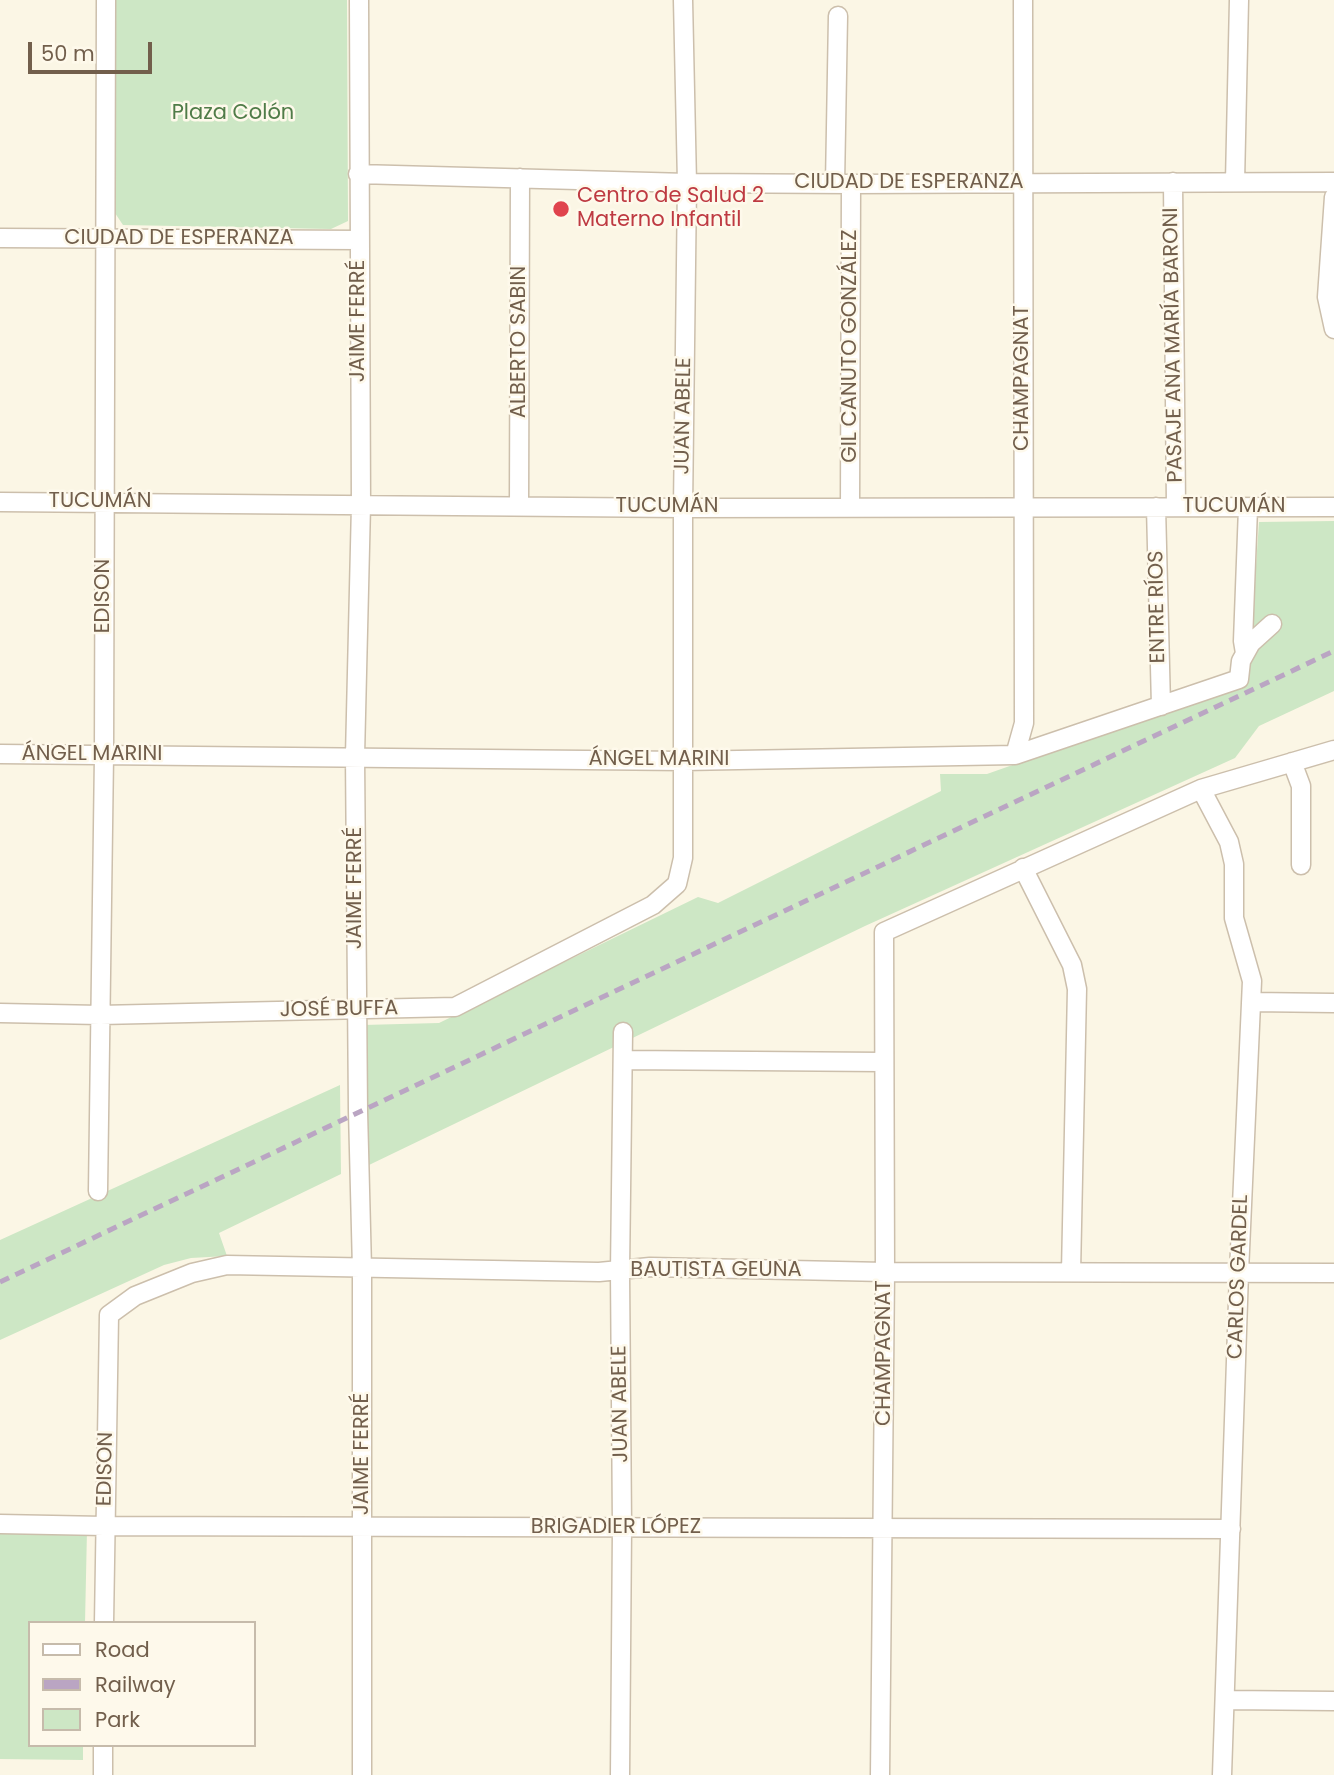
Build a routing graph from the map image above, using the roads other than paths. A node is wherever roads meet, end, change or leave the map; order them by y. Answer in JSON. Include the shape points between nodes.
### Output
{"nodes":[{"id":1,"x":106,"y":0,"type":"edge"},
{"id":2,"x":359,"y":0,"type":"edge"},
{"id":3,"x":683,"y":0,"type":"edge"},
{"id":4,"x":1023,"y":0,"type":"edge"},
{"id":5,"x":1239,"y":0,"type":"edge"},
{"id":6,"x":838,"y":16,"type":"dead end"},
{"id":7,"x":358,"y":174,"type":"junction"},
{"id":8,"x":520,"y":178,"type":"junction"},
{"id":9,"x":1173,"y":182,"type":"junction"},
{"id":10,"x":1235,"y":182,"type":"junction"},
{"id":11,"x":1334,"y":182,"type":"edge"},
{"id":12,"x":687,"y":183,"type":"junction"},
{"id":13,"x":1023,"y":183,"type":"junction"},
{"id":14,"x":843,"y":184,"type":"junction"},
{"id":15,"x":1334,"y":197,"type":"edge"},
{"id":16,"x":0,"y":238,"type":"edge"},
{"id":17,"x":107,"y":238,"type":"junction"},
{"id":18,"x":359,"y":240,"type":"junction"},
{"id":19,"x":1334,"y":329,"type":"edge"},
{"id":20,"x":0,"y":502,"type":"edge"},
{"id":21,"x":104,"y":502,"type":"junction"},
{"id":22,"x":361,"y":505,"type":"junction"},
{"id":23,"x":519,"y":506,"type":"junction"},
{"id":24,"x":850,"y":507,"type":"junction"},
{"id":25,"x":1023,"y":507,"type":"junction"},
{"id":26,"x":1156,"y":507,"type":"junction"},
{"id":27,"x":1176,"y":507,"type":"junction"},
{"id":28,"x":1334,"y":507,"type":"edge"},
{"id":29,"x":683,"y":508,"type":"junction"},
{"id":30,"x":1248,"y":508,"type":"junction"},
{"id":31,"x":1272,"y":624,"type":"dead end"},
{"id":32,"x":1245,"y":653,"type":"junction"},
{"id":33,"x":1161,"y":706,"type":"junction"},
{"id":34,"x":1334,"y":750,"type":"edge"},
{"id":35,"x":0,"y":754,"type":"edge"},
{"id":36,"x":104,"y":755,"type":"junction"},
{"id":37,"x":1015,"y":755,"type":"junction"},
{"id":38,"x":355,"y":756,"type":"junction"},
{"id":39,"x":682,"y":761,"type":"junction"},
{"id":40,"x":1292,"y":762,"type":"junction"},
{"id":41,"x":1201,"y":789,"type":"junction"},
{"id":42,"x":1301,"y":865,"type":"dead end"},
{"id":43,"x":1023,"y":868,"type":"junction"},
{"id":44,"x":653,"y":905,"type":"joint"},
{"id":45,"x":1251,"y":1002,"type":"junction"},
{"id":46,"x":1334,"y":1003,"type":"edge"},
{"id":47,"x":356,"y":1010,"type":"junction"},
{"id":48,"x":0,"y":1013,"type":"edge"},
{"id":49,"x":100,"y":1015,"type":"junction"},
{"id":50,"x":623,"y":1032,"type":"dead end"},
{"id":51,"x":623,"y":1060,"type":"junction"},
{"id":52,"x":883,"y":1062,"type":"junction"},
{"id":53,"x":98,"y":1191,"type":"dead end"},
{"id":54,"x":362,"y":1269,"type":"junction"},
{"id":55,"x":620,"y":1271,"type":"junction"},
{"id":56,"x":885,"y":1272,"type":"junction"},
{"id":57,"x":1070,"y":1272,"type":"junction"},
{"id":58,"x":1239,"y":1272,"type":"junction"},
{"id":59,"x":1334,"y":1273,"type":"edge"},
{"id":60,"x":109,"y":1315,"type":"joint"},
{"id":61,"x":0,"y":1524,"type":"edge"},
{"id":62,"x":363,"y":1525,"type":"junction"},
{"id":63,"x":104,"y":1526,"type":"junction"},
{"id":64,"x":622,"y":1528,"type":"junction"},
{"id":65,"x":883,"y":1529,"type":"junction"},
{"id":66,"x":1231,"y":1529,"type":"junction"},
{"id":67,"x":104,"y":1621,"type":"edge"},
{"id":68,"x":1226,"y":1700,"type":"junction"},
{"id":69,"x":1334,"y":1701,"type":"edge"},
{"id":70,"x":103,"y":1747,"type":"edge"},
{"id":71,"x":103,"y":1775,"type":"edge"},
{"id":72,"x":362,"y":1775,"type":"edge"},
{"id":73,"x":620,"y":1775,"type":"edge"},
{"id":74,"x":880,"y":1775,"type":"edge"},
{"id":75,"x":1222,"y":1775,"type":"edge"}],
"edges":[{"from":1,"to":17,"type":"street","name":"EDISON"},
{"from":2,"to":7,"type":"street","name":"JAIME FERRÉ"},
{"from":3,"to":12,"type":"street","name":"JUAN ABELE"},
{"from":4,"to":13,"type":"street","name":"CHAMPAGNAT"},
{"from":5,"to":10,"type":"street"},
{"from":6,"to":14,"type":"street","name":"GIL CANUTO GONZÁLEZ"},
{"from":7,"to":8,"type":"street","name":"CIUDAD DE ESPERANZA"},
{"from":7,"to":18,"type":"street","name":"JAIME FERRÉ"},
{"from":8,"to":12,"type":"street","name":"CIUDAD DE ESPERANZA"},
{"from":8,"to":23,"type":"street","name":"ALBERTO SABIN"},
{"from":9,"to":10,"type":"street","name":"CIUDAD DE ESPERANZA"},
{"from":9,"to":13,"type":"street","name":"CIUDAD DE ESPERANZA"},
{"from":9,"to":27,"type":"street","name":"PASAJE ANA MARÍA BARONI"},
{"from":10,"to":11,"type":"street","name":"CIUDAD DE ESPERANZA"},
{"from":12,"to":14,"type":"street","name":"CIUDAD DE ESPERANZA"},
{"from":12,"to":29,"type":"street","name":"JUAN ABELE"},
{"from":13,"to":14,"type":"street","name":"CIUDAD DE ESPERANZA"},
{"from":13,"to":25,"type":"street","name":"CHAMPAGNAT"},
{"from":14,"to":24,"type":"street","name":"GIL CANUTO GONZÁLEZ"},
{"from":15,"to":19,"type":"street","via":[[1327,297]]},
{"from":16,"to":17,"type":"street","name":"CIUDAD DE ESPERANZA"},
{"from":17,"to":18,"type":"street","name":"CIUDAD DE ESPERANZA"},
{"from":17,"to":21,"type":"street","name":"EDISON"},
{"from":18,"to":22,"type":"street","name":"JAIME FERRÉ"},
{"from":20,"to":21,"type":"street","name":"TUCUMÁN"},
{"from":21,"to":22,"type":"street","name":"TUCUMÁN"},
{"from":21,"to":36,"type":"street","name":"EDISON"},
{"from":22,"to":23,"type":"street","name":"TUCUMÁN"},
{"from":22,"to":38,"type":"street","name":"JAIME FERRÉ"},
{"from":23,"to":29,"type":"street","name":"TUCUMÁN"},
{"from":24,"to":25,"type":"street","name":"TUCUMÁN"},
{"from":24,"to":29,"type":"street","name":"TUCUMÁN"},
{"from":25,"to":26,"type":"street","name":"TUCUMÁN"},
{"from":25,"to":37,"type":"street","name":"CHAMPAGNAT","via":[[1024,723]]},
{"from":26,"to":27,"type":"street","name":"TUCUMÁN"},
{"from":26,"to":33,"type":"street","name":"ENTRE RÍOS"},
{"from":27,"to":30,"type":"street","name":"TUCUMÁN"},
{"from":28,"to":30,"type":"street","name":"TUCUMÁN"},
{"from":29,"to":39,"type":"street","name":"JUAN ABELE"},
{"from":30,"to":32,"type":"street"},
{"from":31,"to":32,"type":"street","name":"ÁNGEL MARINI"},
{"from":32,"to":33,"type":"street","name":"ÁNGEL MARINI","via":[[1239,679]]},
{"from":33,"to":37,"type":"street","name":"ÁNGEL MARINI"},
{"from":34,"to":40,"type":"street"},
{"from":35,"to":36,"type":"street","name":"ÁNGEL MARINI"},
{"from":36,"to":38,"type":"street","name":"ÁNGEL MARINI"},
{"from":36,"to":49,"type":"street","name":"EDISON"},
{"from":37,"to":39,"type":"street","name":"ÁNGEL MARINI"},
{"from":38,"to":39,"type":"street","name":"ÁNGEL MARINI"},
{"from":38,"to":47,"type":"street","name":"JAIME FERRÉ"},
{"from":39,"to":44,"type":"street","name":"JUAN ABELE","via":[[683,858],[677,884]]},
{"from":40,"to":41,"type":"street"},
{"from":40,"to":42,"type":"street","via":[[1301,786]]},
{"from":41,"to":43,"type":"street"},
{"from":41,"to":45,"type":"street","name":"CARLOS GARDEL","via":[[1229,842],[1234,863],[1234,918],[1252,981]]},
{"from":43,"to":52,"type":"street","name":"CHAMPAGNAT","via":[[884,932]]},
{"from":43,"to":57,"type":"street","via":[[1072,965],[1077,989]]},
{"from":44,"to":47,"type":"street","name":"JOSÉ BUFFA","via":[[455,1007]]},
{"from":45,"to":46,"type":"street"},
{"from":45,"to":58,"type":"street","name":"CARLOS GARDEL"},
{"from":47,"to":49,"type":"street","name":"JOSÉ BUFFA"},
{"from":47,"to":54,"type":"street","name":"JAIME FERRÉ"},
{"from":48,"to":49,"type":"street","name":"JOSÉ BUFFA"},
{"from":49,"to":53,"type":"street","name":"EDISON"},
{"from":50,"to":51,"type":"street","name":"JUAN ABELE"},
{"from":51,"to":52,"type":"street"},
{"from":51,"to":55,"type":"street","name":"JUAN ABELE"},
{"from":52,"to":56,"type":"street","name":"CHAMPAGNAT"},
{"from":54,"to":55,"type":"street","name":"BAUTISTA GEUNA"},
{"from":54,"to":60,"type":"street","name":"BAUTISTA GEUNA","via":[[227,1265],[165,1282]]},
{"from":54,"to":62,"type":"street","name":"JAIME FERRÉ"},
{"from":55,"to":56,"type":"street","name":"BAUTISTA GEUNA","via":[[650,1267]]},
{"from":55,"to":64,"type":"street","name":"JUAN ABELE"},
{"from":56,"to":57,"type":"street","name":"BAUTISTA GEUNA"},
{"from":56,"to":65,"type":"street","name":"CHAMPAGNAT"},
{"from":57,"to":58,"type":"street","name":"BAUTISTA GEUNA"},
{"from":58,"to":59,"type":"street","name":"BAUTISTA GEUNA"},
{"from":58,"to":66,"type":"street","name":"CARLOS GARDEL"},
{"from":60,"to":63,"type":"street","name":"EDISON"},
{"from":61,"to":63,"type":"street","name":"BRIGADIER LÓPEZ"},
{"from":62,"to":63,"type":"street","name":"BRIGADIER LÓPEZ"},
{"from":62,"to":64,"type":"street","name":"BRIGADIER LÓPEZ"},
{"from":62,"to":72,"type":"street","name":"JAIME FERRÉ"},
{"from":63,"to":67,"type":"street","name":"EDISON"},
{"from":64,"to":65,"type":"street","name":"BRIGADIER LÓPEZ"},
{"from":64,"to":73,"type":"street","name":"JUAN ABELE"},
{"from":65,"to":66,"type":"street","name":"BRIGADIER LÓPEZ"},
{"from":65,"to":74,"type":"street","name":"CHAMPAGNAT"},
{"from":66,"to":68,"type":"street","name":"CARLOS GARDEL"},
{"from":68,"to":69,"type":"street"},
{"from":68,"to":75,"type":"street","name":"CARLOS GARDEL"},
{"from":70,"to":71,"type":"street"}]}
